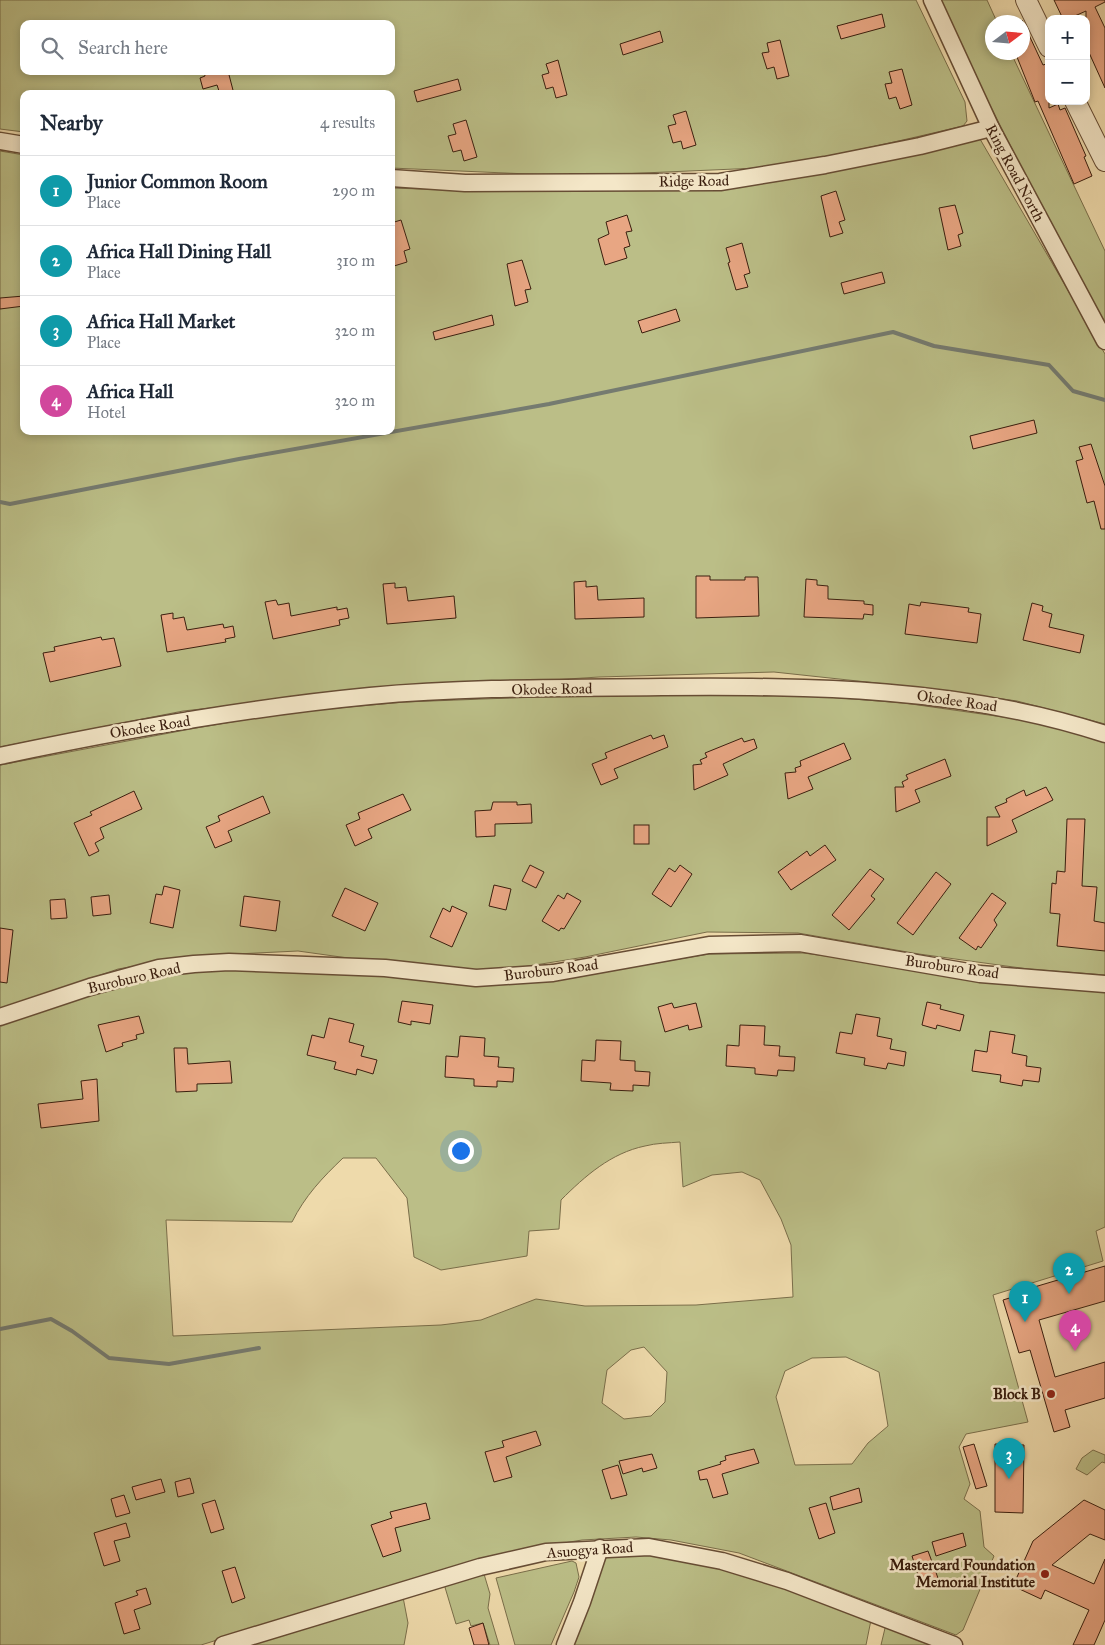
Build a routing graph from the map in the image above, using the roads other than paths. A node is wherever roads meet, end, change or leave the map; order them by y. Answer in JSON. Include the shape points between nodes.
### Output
{"nodes":[{"id":1,"x":932,"y":0,"type":"edge"},
{"id":2,"x":1026,"y":0,"type":"edge"},
{"id":3,"x":1045,"y":39,"type":"edge"},
{"id":4,"x":1077,"y":105,"type":"edge"},
{"id":5,"x":990,"y":128,"type":"junction"},
{"id":6,"x":0,"y":141,"type":"edge"},
{"id":7,"x":20,"y":144,"type":"edge"},
{"id":8,"x":1105,"y":161,"type":"edge"},
{"id":9,"x":395,"y":178,"type":"edge"},
{"id":10,"x":1105,"y":341,"type":"edge"},
{"id":11,"x":1105,"y":734,"type":"edge"},
{"id":12,"x":0,"y":756,"type":"edge"},
{"id":13,"x":1105,"y":984,"type":"edge"},
{"id":14,"x":0,"y":1017,"type":"edge"},
{"id":15,"x":600,"y":1548,"type":"junction"},
{"id":16,"x":223,"y":1645,"type":"edge"},
{"id":17,"x":565,"y":1645,"type":"edge"},
{"id":18,"x":954,"y":1645,"type":"edge"}],
"edges":[{"from":1,"to":5,"type":"street","name":"Ring Road North"},
{"from":2,"to":3,"type":"street"},
{"from":4,"to":8,"type":"street"},
{"from":5,"to":9,"type":"street","name":"Ridge Road","via":[[834,164],[720,182],[465,183]]},
{"from":5,"to":10,"type":"street","name":"Ring Road North"},
{"from":6,"to":7,"type":"street"},
{"from":11,"to":12,"type":"street","name":"Okodee Road","via":[[1022,711],[876,690],[783,686],[591,688],[372,696],[119,732]]},
{"from":13,"to":14,"type":"street","name":"Buroburo Road","via":[[980,974],[800,943],[709,945],[553,973],[476,978],[386,968],[229,962],[194,964],[159,968]]},
{"from":15,"to":16,"type":"street","name":"Asuogya Road","via":[[546,1552],[480,1567]]},
{"from":15,"to":17,"type":"street"},
{"from":15,"to":18,"type":"street","name":"Asuogya Road","via":[[649,1547],[722,1561],[787,1581]]}]}
